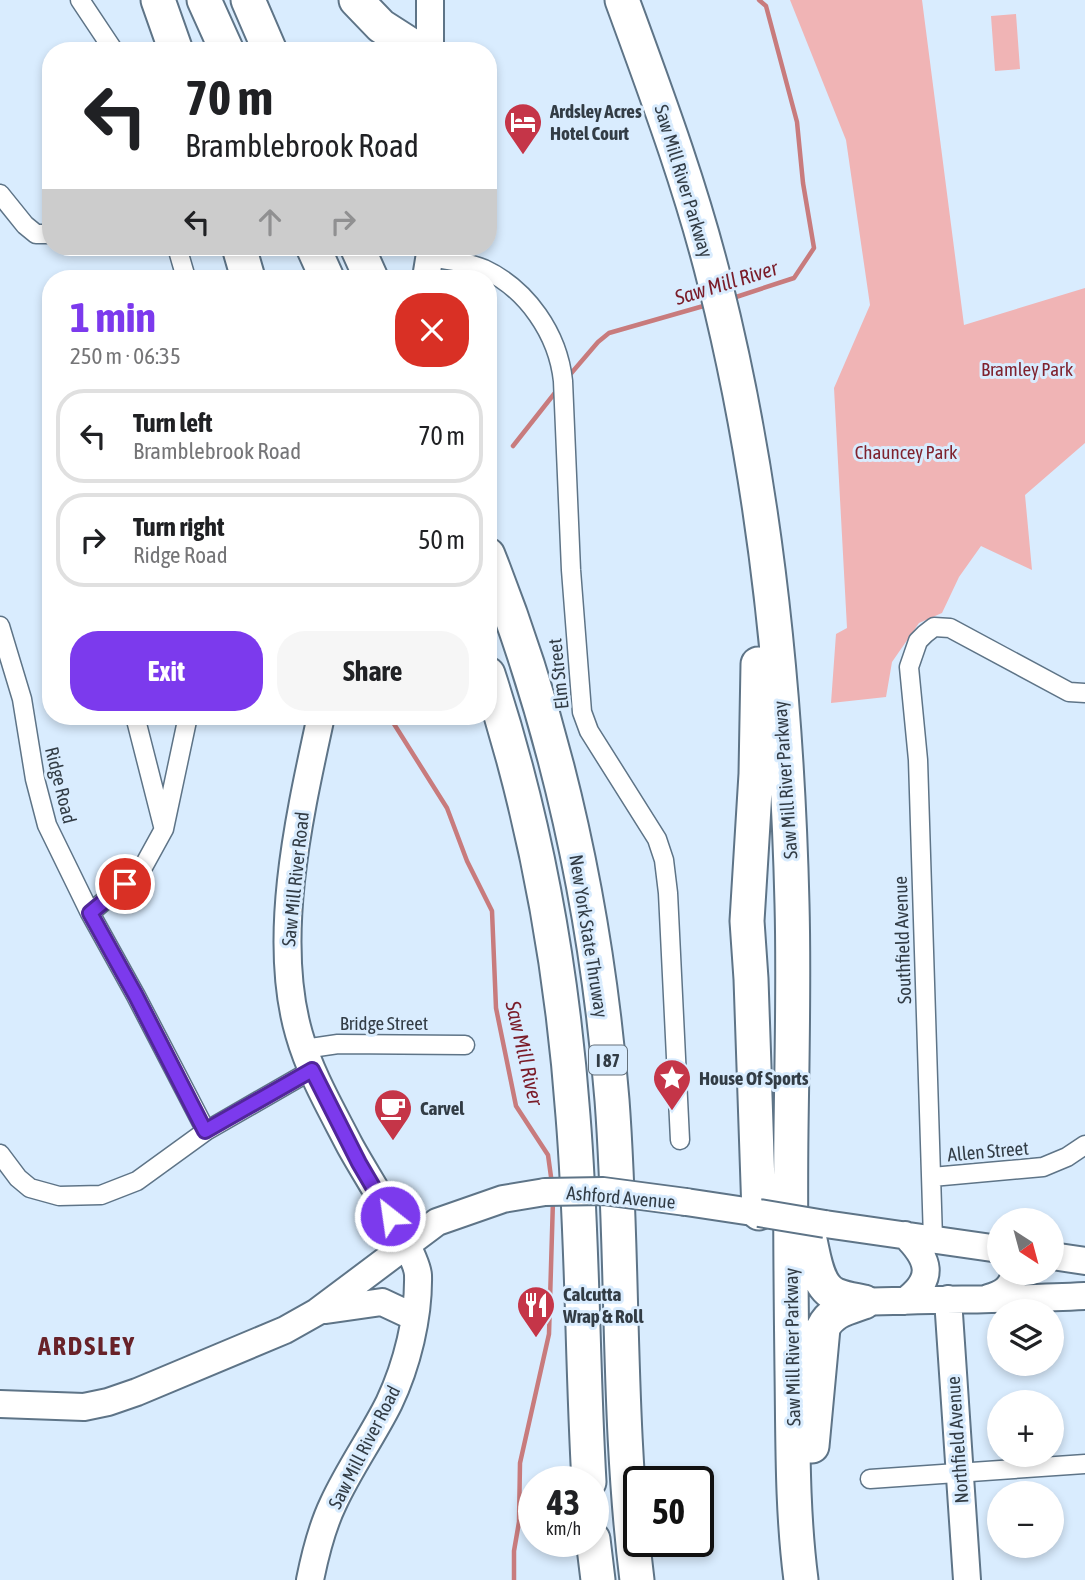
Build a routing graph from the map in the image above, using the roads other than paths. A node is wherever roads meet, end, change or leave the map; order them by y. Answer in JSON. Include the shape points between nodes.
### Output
{"nodes":[{"id":1,"x":80,"y":0,"type":"edge"},
{"id":2,"x":159,"y":0,"type":"edge"},
{"id":3,"x":204,"y":0,"type":"edge"},
{"id":4,"x":248,"y":0,"type":"edge"},
{"id":5,"x":356,"y":0,"type":"edge"},
{"id":6,"x":430,"y":0,"type":"edge"},
{"id":7,"x":622,"y":0,"type":"edge"},
{"id":8,"x":642,"y":0,"type":"edge"},
{"id":9,"x":108,"y":42,"type":"edge"},
{"id":10,"x":173,"y":42,"type":"edge"},
{"id":11,"x":223,"y":42,"type":"edge"},
{"id":12,"x":266,"y":42,"type":"edge"},
{"id":13,"x":406,"y":42,"type":"edge"},
{"id":14,"x":430,"y":42,"type":"edge"},
{"id":15,"x":0,"y":194,"type":"edge"},
{"id":16,"x":42,"y":234,"type":"edge"},
{"id":17,"x":429,"y":261,"type":"edge"},
{"id":18,"x":482,"y":270,"type":"edge"},
{"id":19,"x":497,"y":277,"type":"edge"},
{"id":20,"x":723,"y":278,"type":"junction"},
{"id":21,"x":734,"y":324,"type":"junction"},
{"id":22,"x":752,"y":465,"type":"junction"},
{"id":23,"x":497,"y":581,"type":"edge"},
{"id":24,"x":0,"y":626,"type":"edge"},
{"id":25,"x":3,"y":649,"type":"edge"},
{"id":26,"x":1085,"y":693,"type":"edge"},
{"id":27,"x":497,"y":703,"type":"edge"},
{"id":28,"x":137,"y":725,"type":"edge"},
{"id":29,"x":186,"y":725,"type":"edge"},
{"id":30,"x":319,"y":725,"type":"edge"},
{"id":31,"x":164,"y":829,"type":"junction"},
{"id":32,"x":90,"y":913,"type":"junction"},
{"id":33,"x":793,"y":963,"type":"junction"},
{"id":34,"x":751,"y":979,"type":"junction"},
{"id":35,"x":465,"y":1045,"type":"dead end"},
{"id":36,"x":308,"y":1059,"type":"junction"},
{"id":37,"x":205,"y":1131,"type":"junction"},
{"id":38,"x":680,"y":1140,"type":"dead end"},
{"id":39,"x":1085,"y":1145,"type":"edge"},
{"id":40,"x":0,"y":1154,"type":"edge"},
{"id":41,"x":932,"y":1177,"type":"junction"},
{"id":42,"x":759,"y":1204,"type":"junction"},
{"id":43,"x":817,"y":1230,"type":"junction"},
{"id":44,"x":905,"y":1235,"type":"junction"},
{"id":45,"x":933,"y":1239,"type":"junction"},
{"id":46,"x":407,"y":1245,"type":"junction"},
{"id":47,"x":987,"y":1247,"type":"edge"},
{"id":48,"x":1064,"y":1258,"type":"edge"},
{"id":49,"x":1085,"y":1261,"type":"edge"},
{"id":50,"x":1010,"y":1285,"type":"edge"},
{"id":51,"x":1085,"y":1296,"type":"edge"},
{"id":52,"x":988,"y":1298,"type":"junction"},
{"id":53,"x":948,"y":1299,"type":"junction"},
{"id":54,"x":905,"y":1301,"type":"junction"},
{"id":55,"x":864,"y":1302,"type":"junction"},
{"id":56,"x":317,"y":1312,"type":"junction"},
{"id":57,"x":414,"y":1317,"type":"junction"},
{"id":58,"x":0,"y":1404,"type":"edge"},
{"id":59,"x":812,"y":1452,"type":"junction"},
{"id":60,"x":1085,"y":1464,"type":"edge"},
{"id":61,"x":588,"y":1466,"type":"edge"},
{"id":62,"x":959,"y":1472,"type":"junction"},
{"id":63,"x":870,"y":1479,"type":"dead end"},
{"id":64,"x":595,"y":1557,"type":"edge"},
{"id":65,"x":310,"y":1580,"type":"edge"},
{"id":66,"x":598,"y":1580,"type":"edge"},
{"id":67,"x":637,"y":1580,"type":"edge"},
{"id":68,"x":801,"y":1580,"type":"edge"},
{"id":69,"x":819,"y":1580,"type":"edge"},
{"id":70,"x":967,"y":1580,"type":"edge"}],
"edges":[{"from":1,"to":9,"type":"street"},
{"from":2,"to":10,"type":"highway"},
{"from":3,"to":11,"type":"highway"},
{"from":4,"to":12,"type":"highway"},
{"from":5,"to":13,"type":"highway"},
{"from":6,"to":14,"type":"main road"},
{"from":7,"to":20,"type":"highway","name":"Saw Mill River Parkway"},
{"from":8,"to":20,"type":"highway","name":"Saw Mill River Parkway","via":[[696,152]]},
{"from":15,"to":16,"type":"street","via":[[36,234]]},
{"from":17,"to":18,"type":"street","name":"Elm Street","via":[[469,264]]},
{"from":19,"to":38,"type":"street","name":"Elm Street","via":[[536,312],[552,337],[562,373],[581,706],[589,731],[653,830],[664,860]]},
{"from":20,"to":21,"type":"highway","name":"Saw Mill River Parkway"},
{"from":21,"to":22,"type":"highway","name":"Saw Mill River Parkway"},
{"from":21,"to":43,"type":"highway","name":"Saw Mill River Parkway","via":[[764,424],[794,644],[811,919]]},
{"from":22,"to":33,"type":"highway","name":"Saw Mill River Parkway","via":[[784,742]]},
{"from":22,"to":34,"type":"highway","via":[[758,685],[747,921]]},
{"from":23,"to":67,"type":"highway","name":"New York State Thruway","number":"I 87","via":[[558,776],[600,992],[614,1141],[626,1455]]},
{"from":24,"to":25,"type":"street","name":"Ridge Road"},
{"from":25,"to":32,"type":"street","name":"Ridge Road","via":[[22,699],[47,825]]},
{"from":26,"to":41,"type":"street","name":"Southfield Avenue","via":[[1069,692],[950,628],[934,627],[919,641],[909,667],[918,760]]},
{"from":27,"to":61,"type":"highway","name":"New York State Thruway","number":"I 87","via":[[531,833],[563,1008],[573,1118]]},
{"from":28,"to":31,"type":"street"},
{"from":29,"to":31,"type":"street"},
{"from":30,"to":36,"type":"main road","name":"Saw Mill River Road","via":[[301,815],[287,928],[290,996]]},
{"from":31,"to":32,"type":"street","via":[[142,869]]},
{"from":32,"to":37,"type":"street","name":"Ridge Road"},
{"from":33,"to":34,"type":"highway","via":[[777,939],[763,936],[752,950]]},
{"from":33,"to":68,"type":"highway","name":"Saw Mill River Parkway","via":[[790,1239],[795,1516]]},
{"from":34,"to":42,"type":"highway"},
{"from":35,"to":36,"type":"street","name":"Bridge Street","via":[[331,1044]]},
{"from":36,"to":37,"type":"street"},
{"from":36,"to":46,"type":"main road","name":"Saw Mill River Road","via":[[359,1163]]},
{"from":37,"to":40,"type":"street","via":[[137,1181],[101,1195],[59,1196],[30,1188]]},
{"from":39,"to":41,"type":"street","name":"Allen Street","via":[[1042,1167]]},
{"from":41,"to":45,"type":"street","name":"Southfield Avenue"},
{"from":42,"to":43,"type":"main road","name":"Ashford Avenue","bridge":true},
{"from":42,"to":46,"type":"main road","name":"Ashford Avenue","bridge":true,"via":[[616,1192],[545,1192],[458,1213],[437,1222]]},
{"from":43,"to":44,"type":"main road","name":"Ashford Avenue"},
{"from":43,"to":55,"type":"highway","via":[[819,1274],[825,1286],[834,1295]]},
{"from":43,"to":59,"type":"highway","name":"Saw Mill River Parkway"},
{"from":44,"to":45,"type":"main road","name":"Ashford Avenue"},
{"from":44,"to":54,"type":"main road","via":[[922,1254],[926,1267],[920,1285]]},
{"from":45,"to":47,"type":"main road","name":"Ashford Avenue"},
{"from":46,"to":56,"type":"main road","name":"Ashford Avenue"},
{"from":46,"to":57,"type":"main road","name":"Saw Mill River Road","via":[[418,1271]]},
{"from":48,"to":49,"type":"main road"},
{"from":50,"to":52,"type":"main road"},
{"from":51,"to":52,"type":"main road"},
{"from":52,"to":53,"type":"main road"},
{"from":53,"to":54,"type":"main road"},
{"from":53,"to":62,"type":"main road","name":"Northfield Avenue"},
{"from":54,"to":55,"type":"main road"},
{"from":55,"to":59,"type":"highway","via":[[836,1312],[823,1328]]},
{"from":56,"to":57,"type":"main road","via":[[382,1302]]},
{"from":56,"to":58,"type":"main road","name":"Ashford Avenue","via":[[262,1340],[108,1402],[84,1407]]},
{"from":57,"to":65,"type":"main road","name":"Saw Mill River Road","via":[[397,1385],[331,1507]]},
{"from":59,"to":69,"type":"highway","name":"Saw Mill River Parkway"},
{"from":60,"to":62,"type":"street"},
{"from":62,"to":63,"type":"street"},
{"from":62,"to":70,"type":"main road","name":"Northfield Avenue"},
{"from":64,"to":66,"type":"highway"}]}
